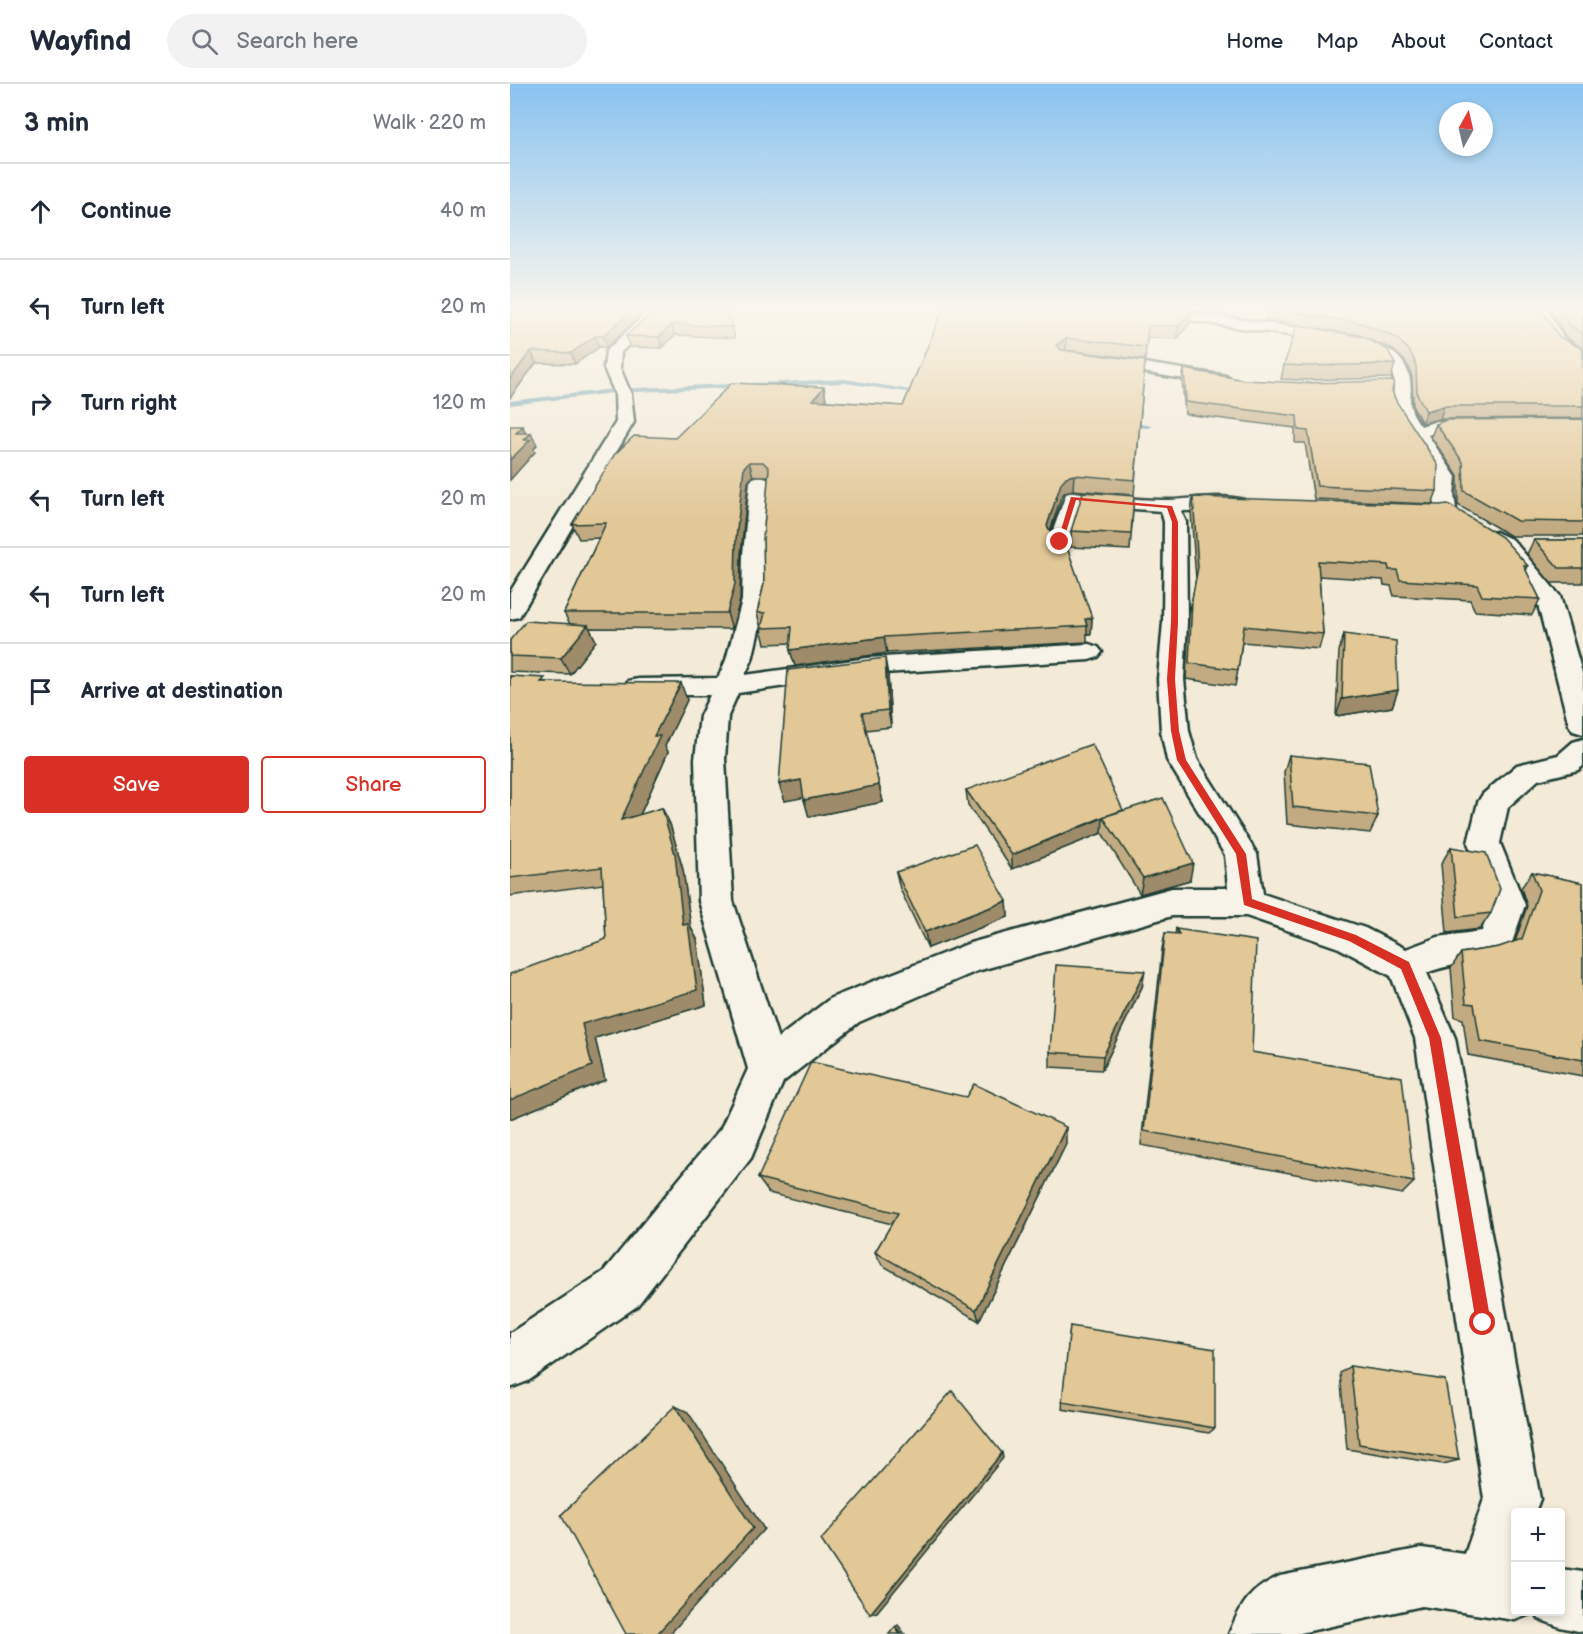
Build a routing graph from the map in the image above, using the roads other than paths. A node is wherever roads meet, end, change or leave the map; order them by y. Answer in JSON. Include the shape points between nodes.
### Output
{"nodes":[{"id":1,"x":617,"y":379,"type":"edge"},
{"id":2,"x":1216,"y":379,"type":"edge"},
{"id":3,"x":1398,"y":379,"type":"edge"},
{"id":4,"x":1242,"y":384,"type":"edge"},
{"id":5,"x":1452,"y":426,"type":"edge"},
{"id":6,"x":1417,"y":433,"type":"junction"},
{"id":7,"x":760,"y":482,"type":"edge"},
{"id":8,"x":1258,"y":505,"type":"edge"},
{"id":9,"x":1169,"y":506,"type":"junction"},
{"id":10,"x":1446,"y":509,"type":"junction"},
{"id":11,"x":1422,"y":511,"type":"edge"},
{"id":12,"x":1060,"y":542,"type":"edge"},
{"id":13,"x":510,"y":612,"type":"edge"},
{"id":14,"x":1089,"y":652,"type":"dead end"},
{"id":15,"x":609,"y":686,"type":"edge"},
{"id":16,"x":728,"y":686,"type":"junction"},
{"id":17,"x":1583,"y":725,"type":"edge"},
{"id":18,"x":1583,"y":749,"type":"edge"},
{"id":19,"x":1247,"y":902,"type":"junction"},
{"id":20,"x":1405,"y":966,"type":"junction"},
{"id":21,"x":768,"y":1070,"type":"junction"},
{"id":22,"x":510,"y":1363,"type":"edge"},
{"id":23,"x":1499,"y":1588,"type":"edge"},
{"id":24,"x":1565,"y":1599,"type":"edge"},
{"id":25,"x":1583,"y":1602,"type":"edge"},
{"id":26,"x":1259,"y":1634,"type":"edge"}],
"edges":[{"from":1,"to":13,"type":"street","via":[[623,394],[625,422]]},
{"from":2,"to":4,"type":"street"},
{"from":3,"to":6,"type":"street","via":[[1402,411]]},
{"from":5,"to":6,"type":"street"},
{"from":6,"to":10,"type":"street","via":[[1446,477]]},
{"from":7,"to":16,"type":"street","via":[[754,600],[739,660]]},
{"from":8,"to":9,"type":"street"},
{"from":9,"to":12,"type":"street","via":[[1073,498]]},
{"from":9,"to":19,"type":"street","via":[[1175,522],[1171,679],[1175,731],[1182,760],[1241,854]]},
{"from":10,"to":11,"type":"street"},
{"from":10,"to":17,"type":"street","via":[[1516,545],[1548,596]]},
{"from":14,"to":16,"type":"street","via":[[868,666]]},
{"from":15,"to":16,"type":"street"},
{"from":16,"to":21,"type":"street","via":[[714,716],[710,759],[716,901]]},
{"from":18,"to":20,"type":"street","via":[[1568,763],[1528,772],[1494,802],[1484,843],[1508,905],[1495,944],[1438,952]]},
{"from":19,"to":20,"type":"street","via":[[1352,938]]},
{"from":19,"to":21,"type":"street","via":[[1172,902],[970,958],[846,1010]]},
{"from":20,"to":23,"type":"street","via":[[1435,1038],[1512,1499]]},
{"from":21,"to":22,"type":"street","via":[[736,1143],[620,1289]]},
{"from":23,"to":26,"type":"street","via":[[1422,1577],[1280,1606]]},
{"from":24,"to":25,"type":"street"}]}
